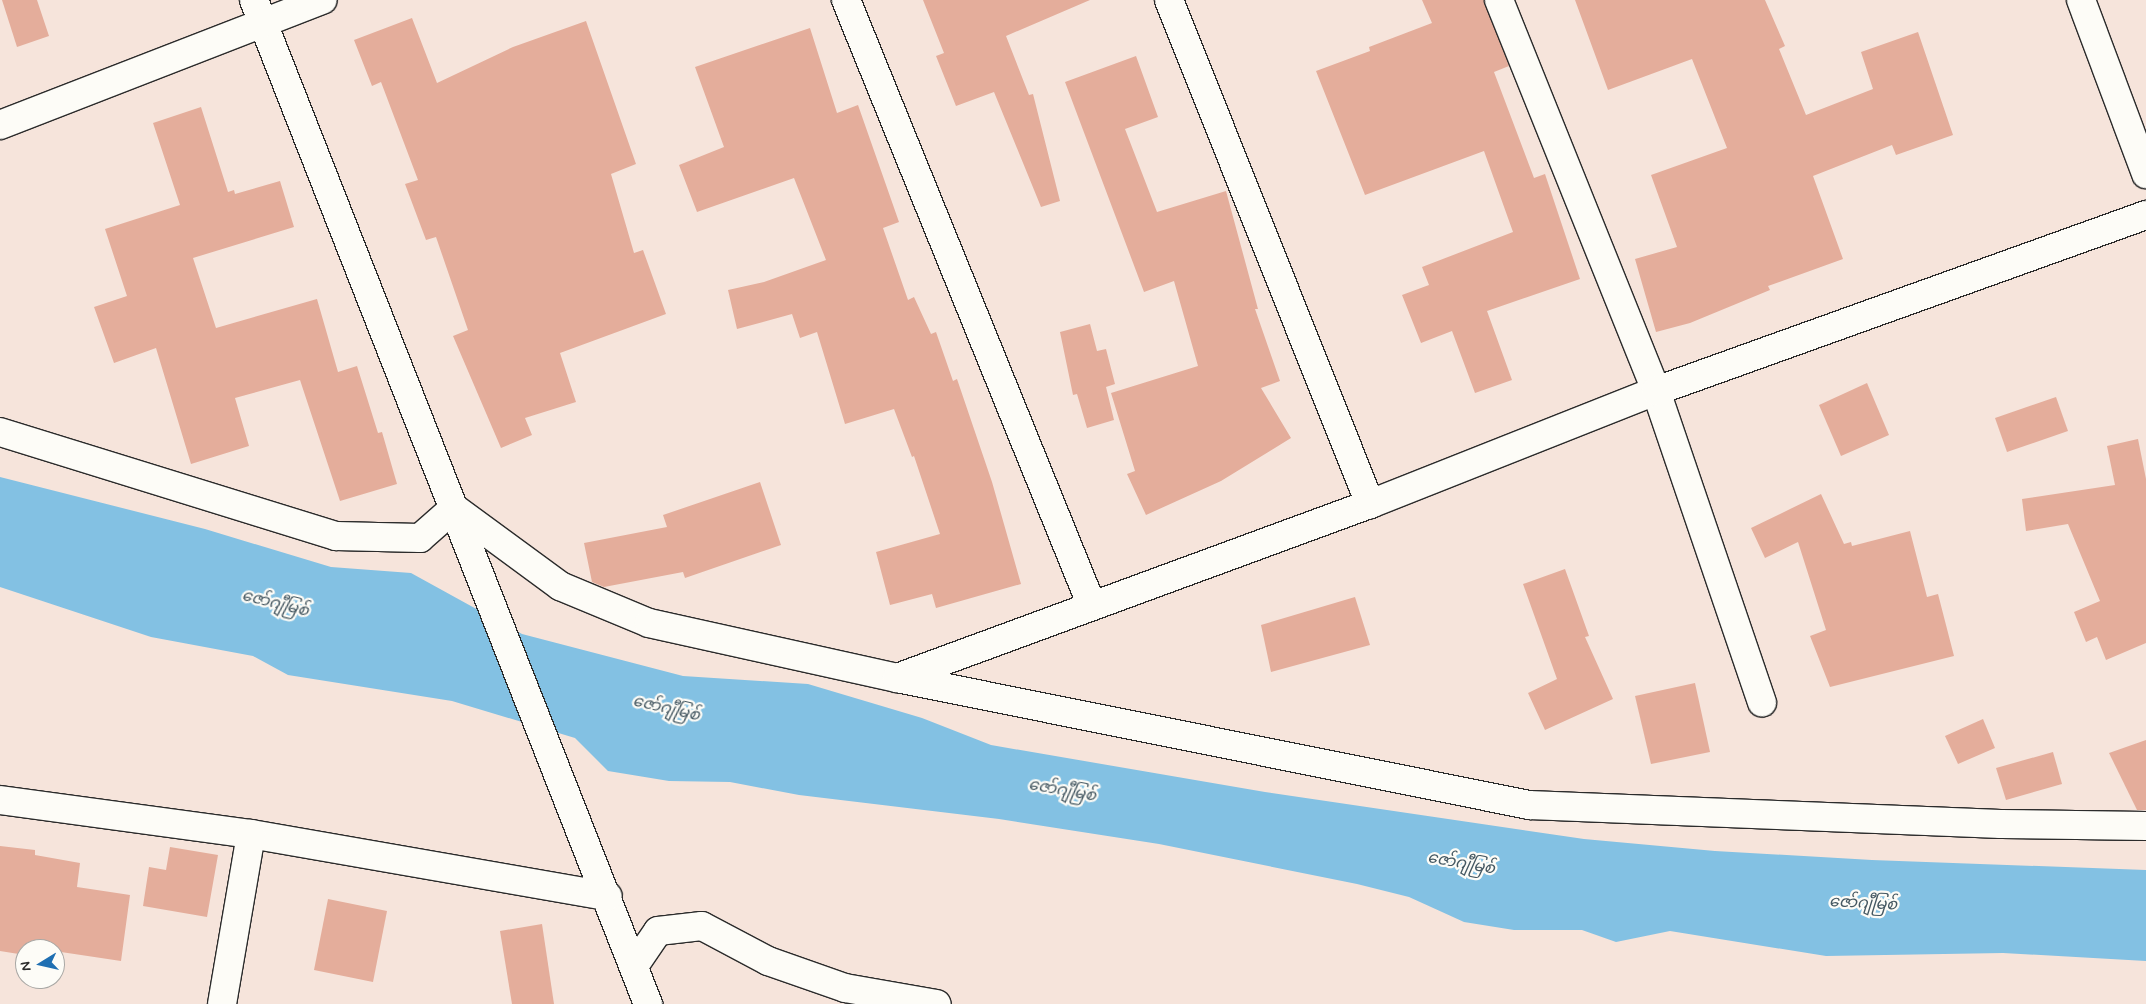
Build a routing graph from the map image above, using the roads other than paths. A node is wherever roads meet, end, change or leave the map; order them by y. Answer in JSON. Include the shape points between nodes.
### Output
{"nodes":[{"id":1,"x":323,"y":0,"type":"edge"},
{"id":2,"x":846,"y":0,"type":"edge"},
{"id":3,"x":1169,"y":0,"type":"edge"},
{"id":4,"x":1500,"y":0,"type":"edge"},
{"id":5,"x":2081,"y":0,"type":"edge"},
{"id":6,"x":258,"y":12,"type":"edge"},
{"id":7,"x":0,"y":125,"type":"edge"},
{"id":8,"x":2146,"y":174,"type":"edge"},
{"id":9,"x":2146,"y":215,"type":"edge"},
{"id":10,"x":1656,"y":391,"type":"junction"},
{"id":11,"x":0,"y":432,"type":"edge"},
{"id":12,"x":1370,"y":504,"type":"junction"},
{"id":13,"x":454,"y":508,"type":"junction"},
{"id":14,"x":1092,"y":606,"type":"junction"},
{"id":15,"x":897,"y":678,"type":"junction"},
{"id":16,"x":1762,"y":702,"type":"dead end"},
{"id":17,"x":0,"y":800,"type":"edge"},
{"id":18,"x":2146,"y":826,"type":"edge"},
{"id":19,"x":251,"y":834,"type":"junction"},
{"id":20,"x":608,"y":896,"type":"junction"},
{"id":21,"x":634,"y":966,"type":"junction"},
{"id":22,"x":222,"y":1004,"type":"edge"},
{"id":23,"x":648,"y":1004,"type":"edge"},
{"id":24,"x":937,"y":1004,"type":"edge"}],
"edges":[{"from":1,"to":6,"type":"street"},
{"from":2,"to":14,"type":"street"},
{"from":3,"to":12,"type":"street"},
{"from":4,"to":10,"type":"street"},
{"from":5,"to":8,"type":"street"},
{"from":6,"to":7,"type":"street"},
{"from":6,"to":13,"type":"street"},
{"from":9,"to":10,"type":"street"},
{"from":10,"to":12,"type":"street"},
{"from":10,"to":16,"type":"street"},
{"from":11,"to":13,"type":"street","via":[[336,536],[420,538]]},
{"from":12,"to":14,"type":"street"},
{"from":13,"to":15,"type":"street","via":[[560,586],[649,623]]},
{"from":13,"to":20,"type":"street"},
{"from":14,"to":15,"type":"street"},
{"from":15,"to":18,"type":"street","via":[[1529,805],[2001,824]]},
{"from":17,"to":19,"type":"street"},
{"from":19,"to":20,"type":"street"},
{"from":19,"to":22,"type":"street"},
{"from":20,"to":21,"type":"street"},
{"from":21,"to":23,"type":"street"},
{"from":21,"to":24,"type":"street","via":[[658,931],[702,926],[768,961],[845,988]]}]}
